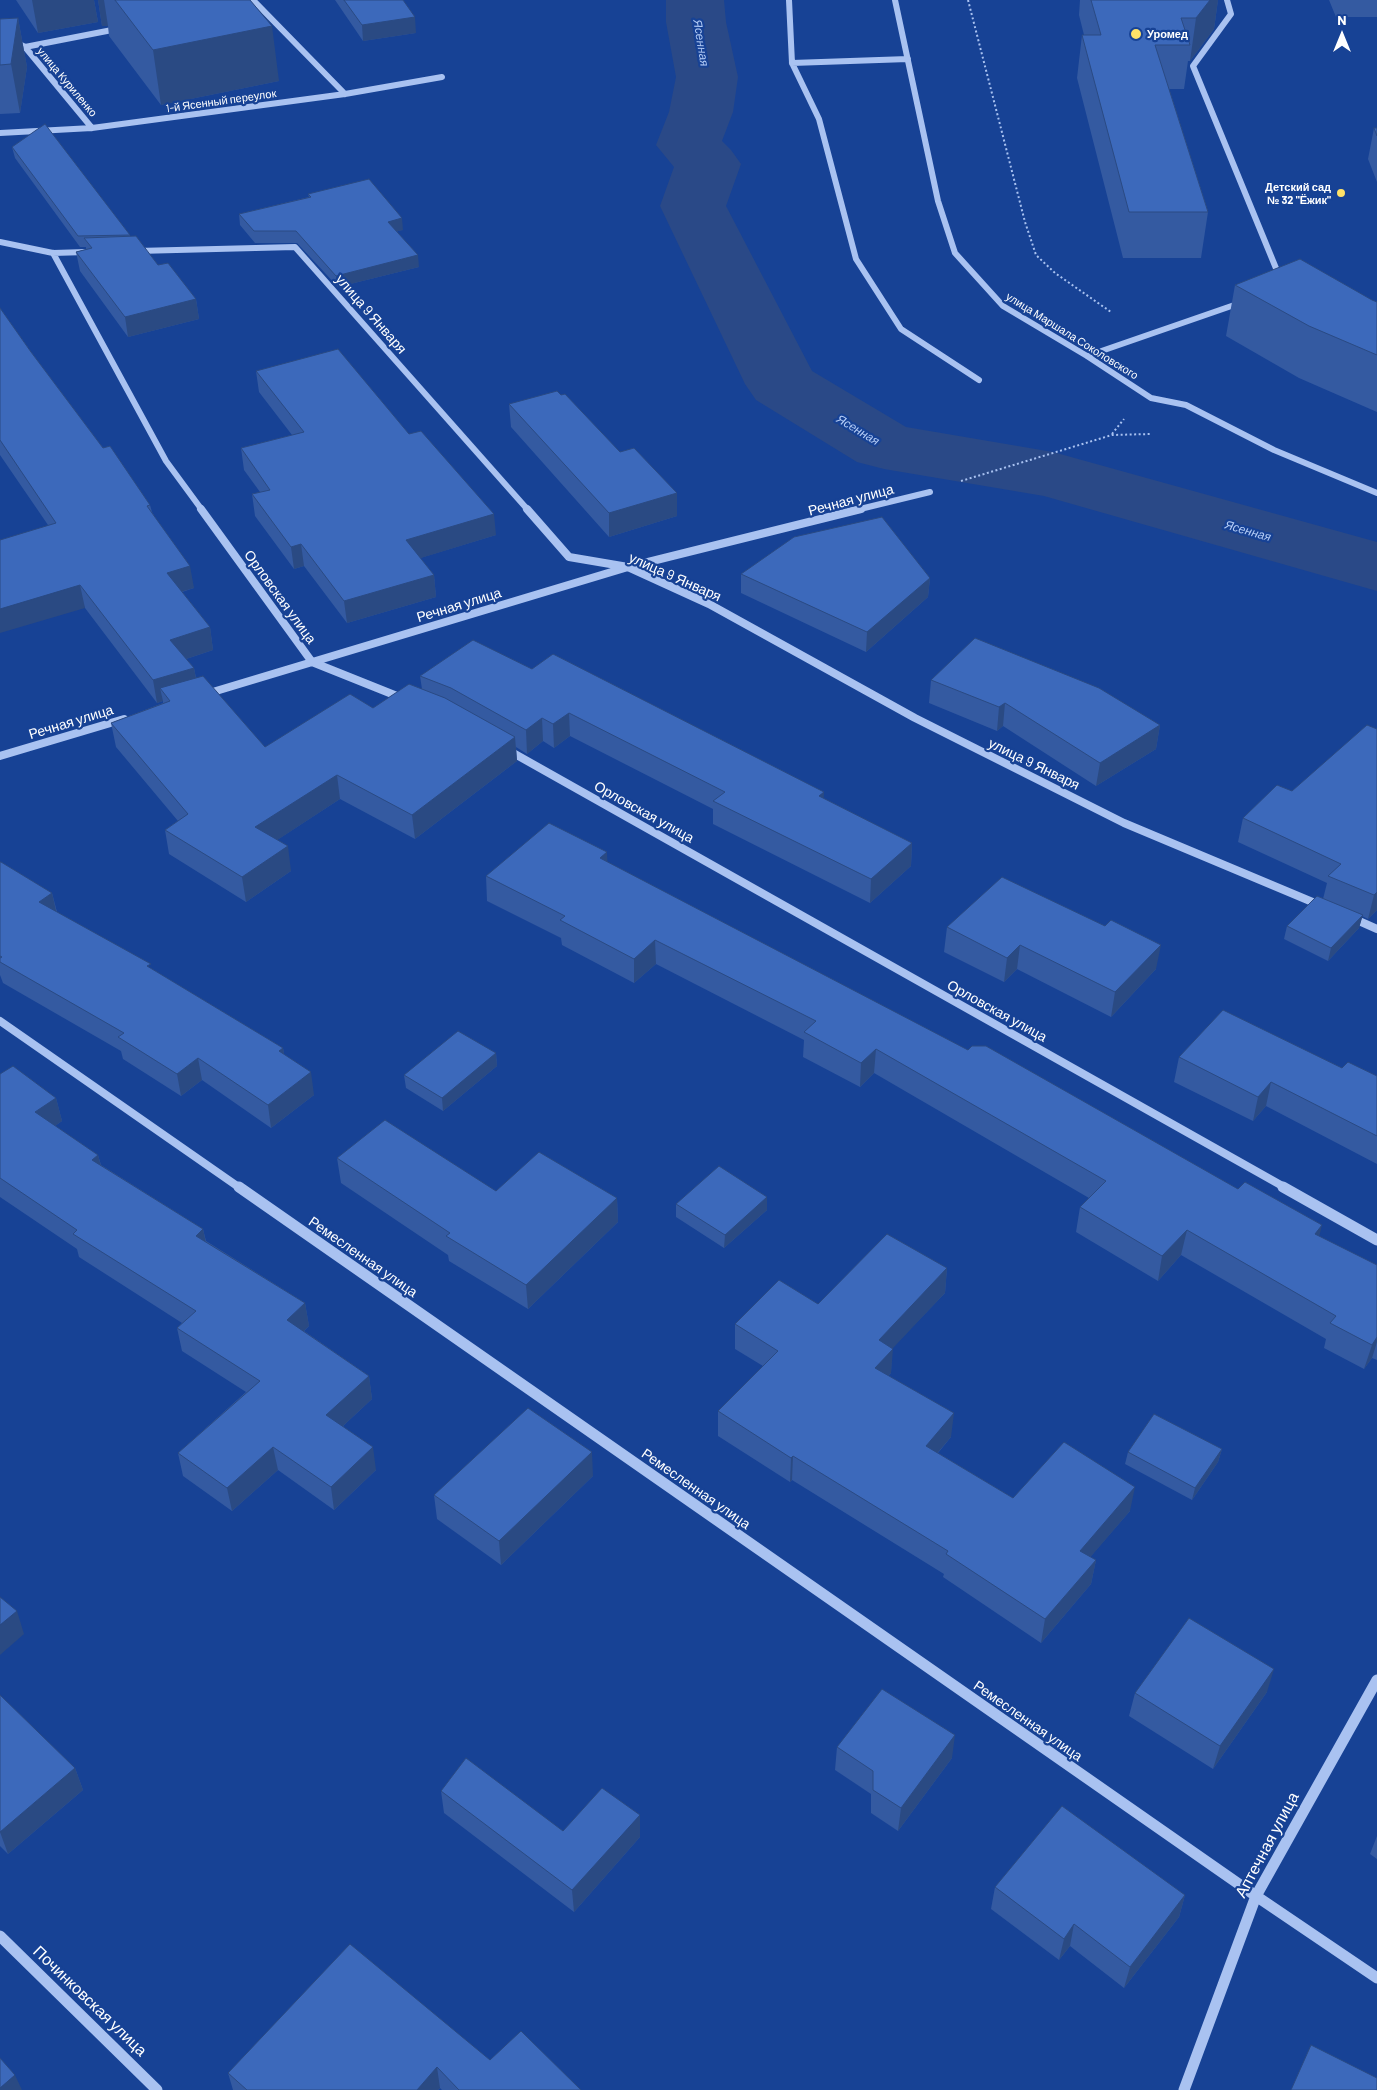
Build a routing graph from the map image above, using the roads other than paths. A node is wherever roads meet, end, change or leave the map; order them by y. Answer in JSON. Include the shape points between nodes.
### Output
{"nodes":[{"id":1,"x":253,"y":0,"type":"edge"},
{"id":2,"x":789,"y":0,"type":"edge"},
{"id":3,"x":895,"y":0,"type":"edge"},
{"id":4,"x":1227,"y":0,"type":"edge"},
{"id":5,"x":112,"y":30,"type":"dead end"},
{"id":6,"x":0,"y":34,"type":"edge"},
{"id":7,"x":25,"y":47,"type":"junction"},
{"id":8,"x":0,"y":48,"type":"edge"},
{"id":9,"x":908,"y":59,"type":"junction"},
{"id":10,"x":792,"y":63,"type":"junction"},
{"id":11,"x":442,"y":77,"type":"dead end"},
{"id":12,"x":345,"y":94,"type":"junction"},
{"id":13,"x":92,"y":128,"type":"junction"},
{"id":14,"x":0,"y":134,"type":"edge"},
{"id":15,"x":0,"y":242,"type":"edge"},
{"id":16,"x":131,"y":251,"type":"edge"},
{"id":17,"x":92,"y":252,"type":"edge"},
{"id":18,"x":54,"y":253,"type":"junction"},
{"id":19,"x":1284,"y":287,"type":"edge"},
{"id":20,"x":1247,"y":300,"type":"dead end"},
{"id":21,"x":1087,"y":356,"type":"junction"},
{"id":22,"x":979,"y":380,"type":"dead end"},
{"id":23,"x":930,"y":492,"type":"dead end"},
{"id":24,"x":1377,"y":493,"type":"edge"},
{"id":25,"x":628,"y":567,"type":"junction"},
{"id":26,"x":312,"y":662,"type":"junction"},
{"id":27,"x":198,"y":696,"type":"edge"},
{"id":28,"x":413,"y":702,"type":"edge"},
{"id":29,"x":132,"y":716,"type":"edge"},
{"id":30,"x":502,"y":746,"type":"edge"},
{"id":31,"x":0,"y":756,"type":"edge"},
{"id":32,"x":1332,"y":910,"type":"edge"},
{"id":33,"x":1341,"y":914,"type":"edge"},
{"id":34,"x":1377,"y":929,"type":"edge"},
{"id":35,"x":0,"y":1021,"type":"edge"},
{"id":36,"x":1377,"y":1240,"type":"edge"},
{"id":37,"x":1377,"y":1680,"type":"edge"},
{"id":38,"x":1256,"y":1896,"type":"junction"},
{"id":39,"x":0,"y":1936,"type":"edge"},
{"id":40,"x":1377,"y":1978,"type":"edge"},
{"id":41,"x":157,"y":2090,"type":"edge"},
{"id":42,"x":1184,"y":2090,"type":"edge"}],
"edges":[{"from":1,"to":12,"type":"street"},
{"from":2,"to":10,"type":"street"},
{"from":3,"to":9,"type":"street","name":"улица Маршала Соколовского"},
{"from":4,"to":19,"type":"street","via":[[1231,14],[1193,66]]},
{"from":5,"to":7,"type":"street"},
{"from":6,"to":7,"type":"street","name":"улица Куриленко"},
{"from":7,"to":8,"type":"street"},
{"from":7,"to":13,"type":"street","name":"улица Куриленко"},
{"from":9,"to":10,"type":"street"},
{"from":9,"to":21,"type":"street","name":"улица Маршала Соколовского","via":[[938,201],[955,252],[1003,306]]},
{"from":10,"to":22,"type":"street","via":[[819,118],[856,259],[901,328]]},
{"from":11,"to":12,"type":"street","name":"1-й Ясенный переулок"},
{"from":12,"to":13,"type":"street","name":"1-й Ясенный переулок"},
{"from":13,"to":14,"type":"street","name":"1-й Ясенный переулок"},
{"from":15,"to":18,"type":"street"},
{"from":16,"to":25,"type":"street","name":"улица 9 Января","via":[[295,247],[569,557]]},
{"from":17,"to":18,"type":"street"},
{"from":18,"to":26,"type":"street","name":"Орловская улица","via":[[166,462]]},
{"from":20,"to":21,"type":"street"},
{"from":21,"to":24,"type":"street","name":"улица Маршала Соколовского","via":[[1151,398],[1186,405],[1274,450]]},
{"from":23,"to":25,"type":"street","name":"Речная улица"},
{"from":25,"to":26,"type":"street","name":"Речная улица"},
{"from":25,"to":32,"type":"street","name":"улица 9 Января","via":[[710,604],[914,718],[1124,823]]},
{"from":26,"to":27,"type":"street","name":"Речная улица"},
{"from":26,"to":28,"type":"street","name":"Орловская улица"},
{"from":29,"to":31,"type":"street","name":"Речная улица"},
{"from":30,"to":36,"type":"street","name":"Орловская улица"},
{"from":33,"to":34,"type":"street"},
{"from":35,"to":38,"type":"street","name":"Ремесленная улица"},
{"from":37,"to":38,"type":"street","name":"Аптечная улица"},
{"from":38,"to":40,"type":"street","name":"Ремесленная улица"},
{"from":38,"to":42,"type":"street","name":"Аптечная улица"},
{"from":39,"to":41,"type":"street","name":"Починковская улица"}]}
